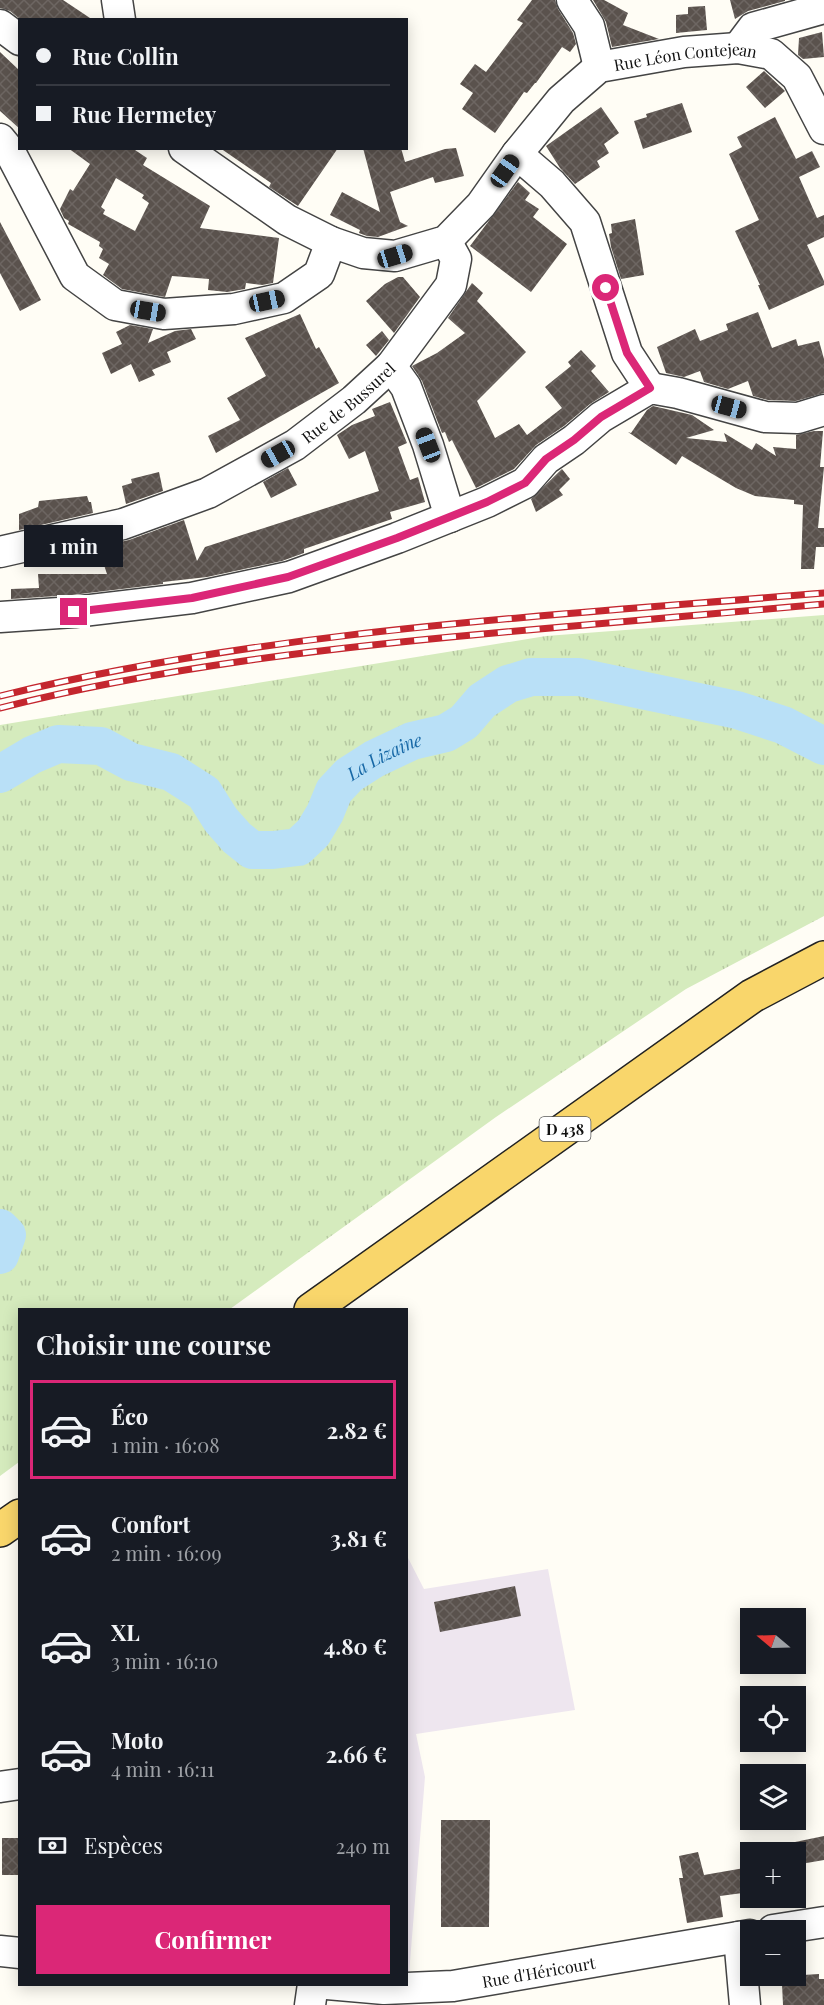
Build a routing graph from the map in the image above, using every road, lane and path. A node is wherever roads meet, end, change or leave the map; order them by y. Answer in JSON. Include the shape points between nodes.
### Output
{"nodes":[{"id":1,"x":117,"y":0,"type":"edge"},
{"id":2,"x":572,"y":0,"type":"edge"},
{"id":3,"x":824,"y":8,"type":"edge"},
{"id":4,"x":120,"y":18,"type":"edge"},
{"id":5,"x":0,"y":25,"type":"edge"},
{"id":6,"x":18,"y":38,"type":"edge"},
{"id":7,"x":738,"y":48,"type":"junction"},
{"id":8,"x":599,"y":67,"type":"junction"},
{"id":9,"x":824,"y":129,"type":"edge"},
{"id":10,"x":0,"y":139,"type":"edge"},
{"id":11,"x":187,"y":150,"type":"edge"},
{"id":12,"x":517,"y":154,"type":"junction"},
{"id":13,"x":446,"y":241,"type":"junction"},
{"id":14,"x":331,"y":242,"type":"junction"},
{"id":15,"x":391,"y":366,"type":"junction"},
{"id":16,"x":650,"y":388,"type":"junction"},
{"id":17,"x":824,"y":410,"type":"edge"},
{"id":18,"x":450,"y":517,"type":"junction"},
{"id":19,"x":0,"y":552,"type":"edge"},
{"id":20,"x":0,"y":617,"type":"edge"},
{"id":21,"x":824,"y":958,"type":"edge"},
{"id":22,"x":314,"y":1308,"type":"edge"},
{"id":23,"x":18,"y":1517,"type":"edge"},
{"id":24,"x":0,"y":1530,"type":"edge"},
{"id":25,"x":18,"y":1784,"type":"edge"},
{"id":26,"x":0,"y":1787,"type":"edge"},
{"id":27,"x":824,"y":1922,"type":"edge"},
{"id":28,"x":806,"y":1925,"type":"edge"},
{"id":29,"x":740,"y":1937,"type":"edge"},
{"id":30,"x":0,"y":1951,"type":"edge"},
{"id":31,"x":18,"y":1953,"type":"edge"},
{"id":32,"x":313,"y":1986,"type":"edge"},
{"id":33,"x":350,"y":1986,"type":"edge"},
{"id":34,"x":745,"y":1986,"type":"edge"},
{"id":35,"x":310,"y":2005,"type":"edge"},
{"id":36,"x":745,"y":2005,"type":"edge"}],
"edges":[{"from":1,"to":4,"type":"street"},
{"from":2,"to":8,"type":"street","via":[[589,26]]},
{"from":3,"to":7,"type":"street","via":[[753,28]]},
{"from":5,"to":6,"type":"street"},
{"from":7,"to":8,"type":"street","name":"Rue Léon Contejean","via":[[684,52]]},
{"from":7,"to":9,"type":"street","name":"Rue Léon Contejean","via":[[771,54],[796,77]]},
{"from":8,"to":12,"type":"street","name":"Rue Léon Contejean","via":[[561,100]]},
{"from":10,"to":14,"type":"street","via":[[75,276],[115,305],[164,314],[234,309],[284,298],[320,274]]},
{"from":11,"to":14,"type":"street","name":"Rue Léon Contejean","via":[[287,220]]},
{"from":12,"to":13,"type":"street","name":"Rue Léon Contejean","via":[[481,205]]},
{"from":12,"to":16,"type":"street","via":[[552,184],[585,222],[627,353]]},
{"from":13,"to":14,"type":"street","name":"Rue Léon Contejean","via":[[395,256],[363,253]]},
{"from":13,"to":15,"type":"street","name":"Rue de Bussurel","via":[[456,259],[450,285]]},
{"from":15,"to":18,"type":"street","via":[[406,387]]},
{"from":15,"to":19,"type":"street","name":"Rue de Bussurel","via":[[295,445],[208,493],[123,524]]},
{"from":16,"to":17,"type":"street","via":[[765,417],[798,418]]},
{"from":16,"to":18,"type":"street","via":[[601,417],[546,459],[525,483]]},
{"from":18,"to":20,"type":"street","via":[[288,577],[192,598]]},
{"from":21,"to":22,"type":"main road","number":"D 438","via":[[752,996]]},
{"from":23,"to":24,"type":"main road"},
{"from":25,"to":26,"type":"street"},
{"from":27,"to":28,"type":"street"},
{"from":29,"to":33,"type":"street","name":"Rue d'Héricourt","via":[[453,1986]]},
{"from":30,"to":31,"type":"street"},
{"from":32,"to":35,"type":"street"},
{"from":34,"to":36,"type":"street"}]}
